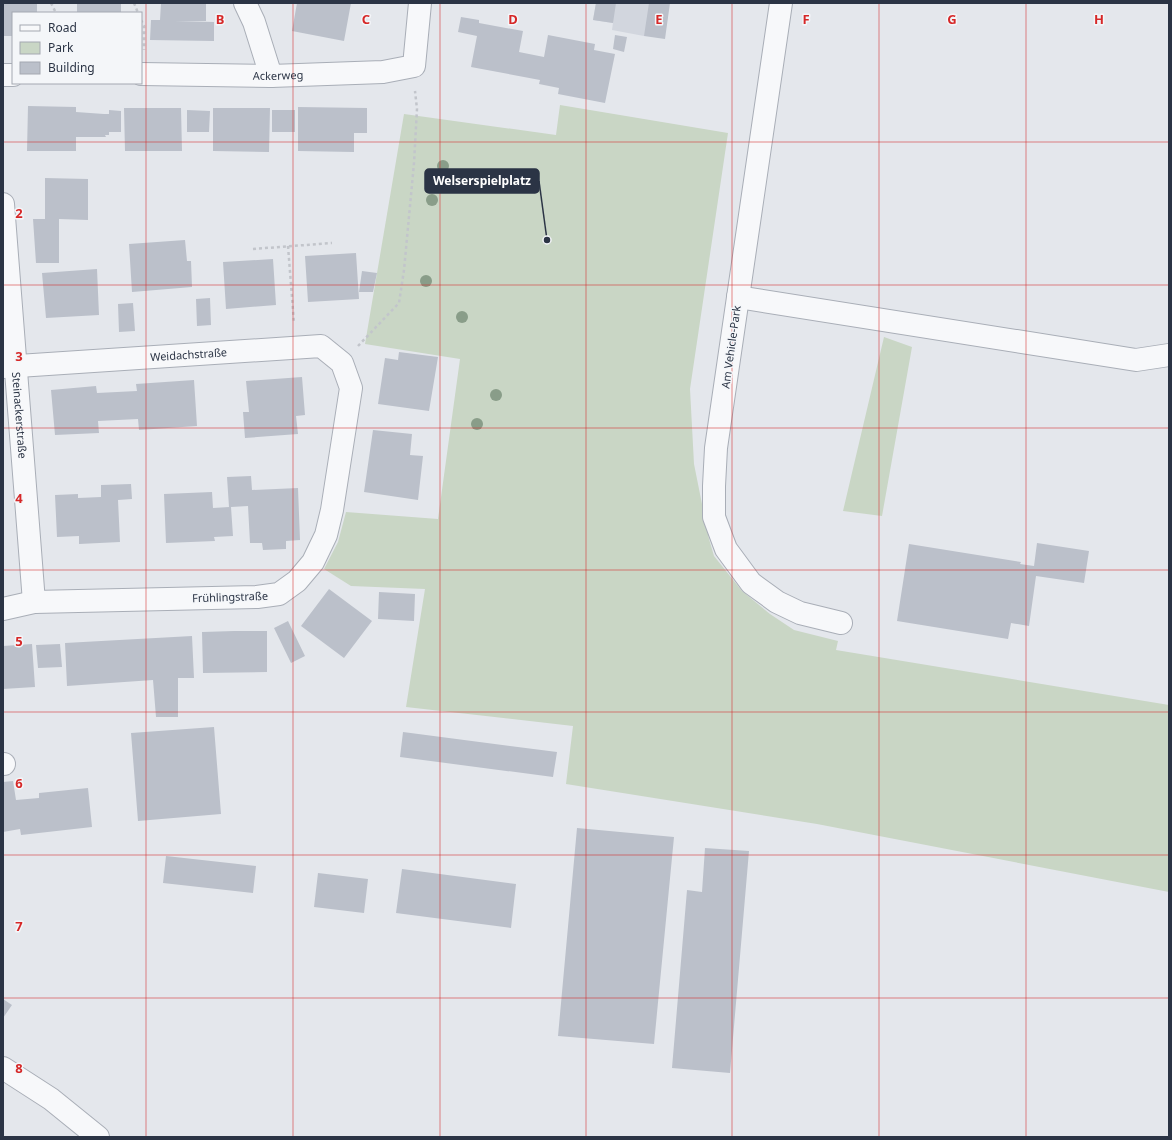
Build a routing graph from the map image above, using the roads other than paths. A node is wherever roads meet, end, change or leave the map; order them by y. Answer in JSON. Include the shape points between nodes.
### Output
{"nodes":[{"id":1,"x":245,"y":3,"type":"edge"},
{"id":2,"x":420,"y":3,"type":"edge"},
{"id":3,"x":781,"y":3,"type":"edge"},
{"id":4,"x":142,"y":74,"type":"edge"},
{"id":5,"x":271,"y":76,"type":"junction"},
{"id":6,"x":3,"y":204,"type":"edge"},
{"id":7,"x":738,"y":297,"type":"junction"},
{"id":8,"x":1169,"y":355,"type":"edge"},
{"id":9,"x":10,"y":367,"type":"edge"},
{"id":10,"x":351,"y":388,"type":"joint"},
{"id":11,"x":34,"y":602,"type":"junction"},
{"id":12,"x":3,"y":609,"type":"edge"},
{"id":13,"x":841,"y":623,"type":"dead end"},
{"id":14,"x":3,"y":1068,"type":"edge"},
{"id":15,"x":98,"y":1137,"type":"edge"}],
"edges":[{"from":1,"to":5,"type":"street","via":[[254,22]]},
{"from":2,"to":5,"type":"street","name":"Ackerweg","via":[[414,66],[383,72]]},
{"from":3,"to":7,"type":"street","name":"Am Vehicle-Park"},
{"from":4,"to":5,"type":"street","name":"Ackerweg"},
{"from":6,"to":9,"type":"street","name":"Steinackerstraße"},
{"from":7,"to":8,"type":"street","via":[[1136,360]]},
{"from":7,"to":13,"type":"street","name":"Am Vehicle-Park","via":[[716,448],[714,517],[726,549],[751,583],[783,605]]},
{"from":9,"to":10,"type":"street","name":"Weidachstraße","via":[[321,346],[342,363]]},
{"from":9,"to":11,"type":"street","name":"Steinackerstraße"},
{"from":10,"to":11,"type":"street","name":"Frühlingstraße","via":[[326,535],[313,562],[297,581],[280,594],[257,597]]},
{"from":11,"to":12,"type":"street","name":"Frühlingstraße"},
{"from":14,"to":15,"type":"street","via":[[51,1099]]}]}
